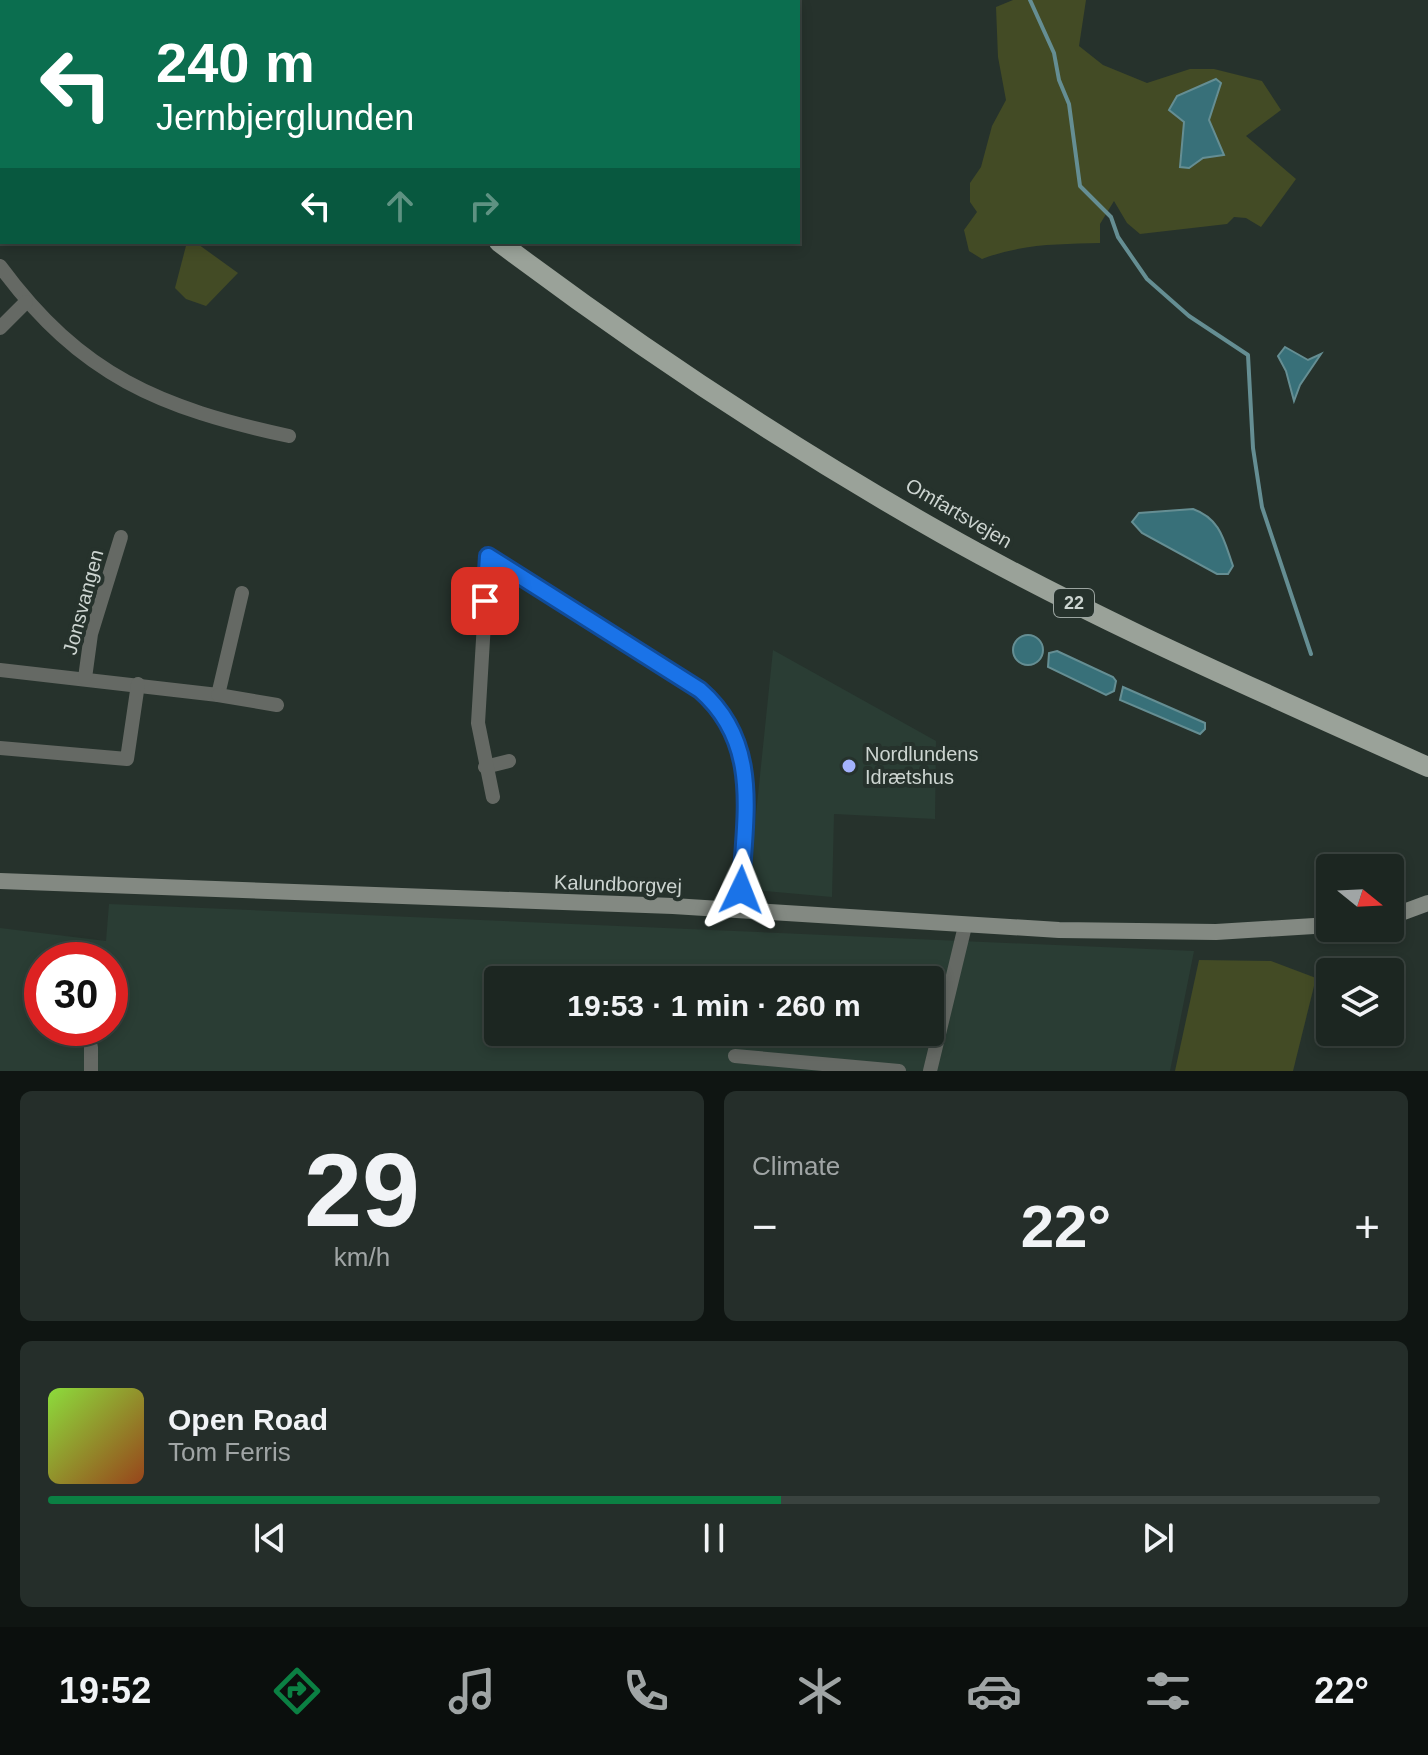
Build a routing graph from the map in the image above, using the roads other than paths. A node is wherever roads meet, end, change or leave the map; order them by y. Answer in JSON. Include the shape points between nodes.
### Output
{"nodes":[{"id":1,"x":502,"y":244,"type":"edge"},
{"id":2,"x":0,"y":266,"type":"edge"},
{"id":3,"x":26,"y":302,"type":"junction"},
{"id":4,"x":0,"y":328,"type":"edge"},
{"id":5,"x":289,"y":436,"type":"dead end"},
{"id":6,"x":121,"y":537,"type":"dead end"},
{"id":7,"x":242,"y":593,"type":"dead end"},
{"id":8,"x":0,"y":670,"type":"edge"},
{"id":9,"x":85,"y":678,"type":"junction"},
{"id":10,"x":138,"y":684,"type":"junction"},
{"id":11,"x":218,"y":695,"type":"junction"},
{"id":12,"x":277,"y":705,"type":"dead end"},
{"id":13,"x":0,"y":748,"type":"edge"},
{"id":14,"x":509,"y":761,"type":"dead end"},
{"id":15,"x":485,"y":767,"type":"junction"},
{"id":16,"x":1428,"y":767,"type":"edge"},
{"id":17,"x":493,"y":797,"type":"dead end"},
{"id":18,"x":0,"y":881,"type":"edge"},
{"id":19,"x":1428,"y":903,"type":"edge"},
{"id":20,"x":739,"y":909,"type":"junction"},
{"id":21,"x":1404,"y":912,"type":"edge"},
{"id":22,"x":965,"y":926,"type":"junction"},
{"id":23,"x":1316,"y":926,"type":"edge"},
{"id":24,"x":91,"y":1047,"type":"dead end"},
{"id":25,"x":735,"y":1056,"type":"dead end"},
{"id":26,"x":91,"y":1071,"type":"edge"},
{"id":27,"x":899,"y":1071,"type":"edge"},
{"id":28,"x":930,"y":1071,"type":"edge"}],
"edges":[{"from":1,"to":16,"type":"main road","name":"Omfartsvejen","number":"22","via":[[685,374],[943,534],[1073,603]]},
{"from":2,"to":3,"type":"street"},
{"from":3,"to":4,"type":"street"},
{"from":3,"to":5,"type":"street","via":[[108,372],[157,399],[208,418]]},
{"from":6,"to":9,"type":"street","name":"Jonsvangen","via":[[91,634]]},
{"from":7,"to":11,"type":"street"},
{"from":8,"to":9,"type":"street","name":"Jonsvangen"},
{"from":9,"to":10,"type":"street","name":"Jonsvangen"},
{"from":10,"to":11,"type":"street","name":"Jonsvangen"},
{"from":10,"to":13,"type":"street","via":[[127,759]]},
{"from":11,"to":12,"type":"street","name":"Jonsvangen"},
{"from":14,"to":15,"type":"street"},
{"from":15,"to":17,"type":"street"},
{"from":15,"to":20,"type":"street","via":[[478,723],[488,556],[700,690],[730,723],[743,757],[745,788]]},
{"from":18,"to":20,"type":"street","name":"Kalundborgvej"},
{"from":19,"to":21,"type":"street"},
{"from":20,"to":22,"type":"street","name":"Kalundborgvej"},
{"from":22,"to":23,"type":"street","name":"Kalundborgvej","via":[[1216,932]]},
{"from":22,"to":28,"type":"street"},
{"from":24,"to":26,"type":"street"},
{"from":25,"to":27,"type":"street"}]}
